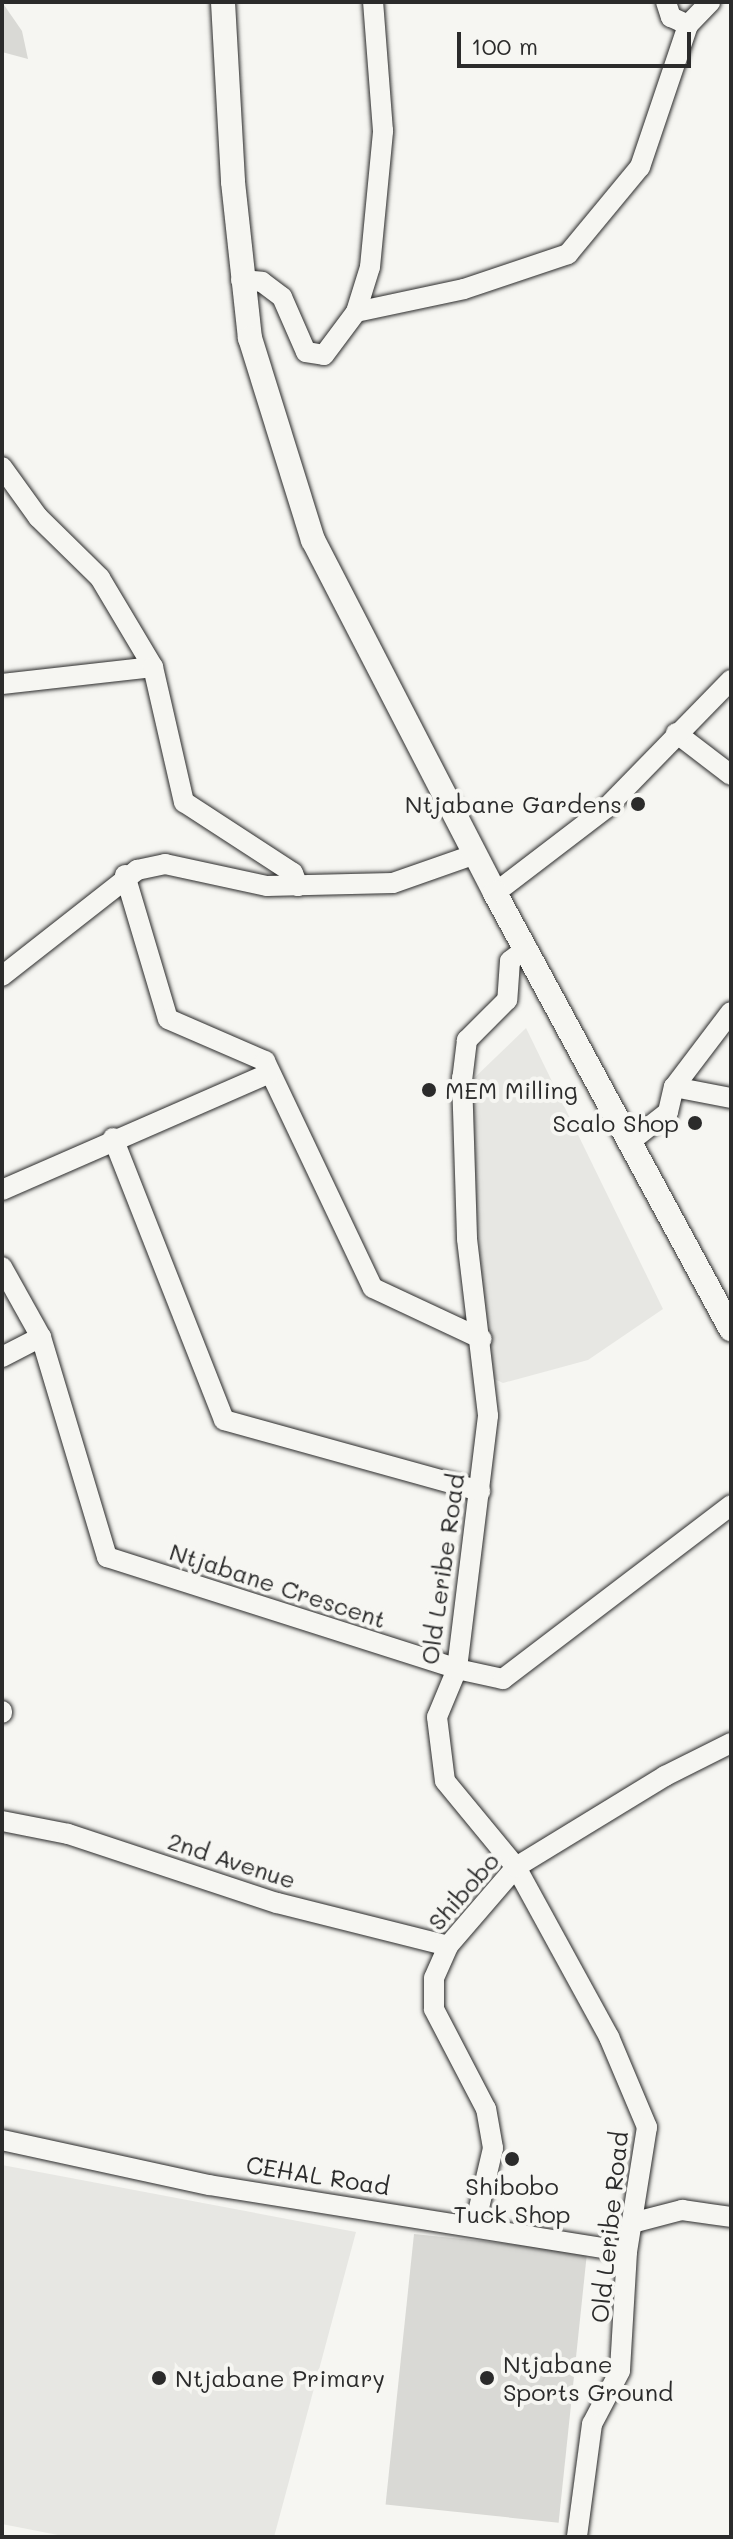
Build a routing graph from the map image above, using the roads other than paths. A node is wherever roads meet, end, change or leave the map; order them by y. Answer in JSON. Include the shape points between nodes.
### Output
{"nodes":[{"id":1,"x":223,"y":2,"type":"edge"},
{"id":2,"x":373,"y":2,"type":"edge"},
{"id":3,"x":666,"y":2,"type":"edge"},
{"id":4,"x":710,"y":2,"type":"edge"},
{"id":5,"x":688,"y":25,"type":"junction"},
{"id":6,"x":241,"y":280,"type":"junction"},
{"id":7,"x":356,"y":312,"type":"junction"},
{"id":8,"x":2,"y":467,"type":"edge"},
{"id":9,"x":153,"y":667,"type":"junction"},
{"id":10,"x":731,"y":680,"type":"edge"},
{"id":11,"x":2,"y":684,"type":"edge"},
{"id":12,"x":676,"y":733,"type":"junction"},
{"id":13,"x":731,"y":775,"type":"edge"},
{"id":14,"x":476,"y":854,"type":"junction"},
{"id":15,"x":125,"y":875,"type":"junction"},
{"id":16,"x":298,"y":886,"type":"junction"},
{"id":17,"x":495,"y":893,"type":"junction"},
{"id":18,"x":527,"y":948,"type":"junction"},
{"id":19,"x":2,"y":976,"type":"edge"},
{"id":20,"x":731,"y":1012,"type":"edge"},
{"id":21,"x":270,"y":1073,"type":"junction"},
{"id":22,"x":674,"y":1087,"type":"junction"},
{"id":23,"x":731,"y":1098,"type":"edge"},
{"id":24,"x":113,"y":1138,"type":"junction"},
{"id":25,"x":631,"y":1141,"type":"junction"},
{"id":26,"x":2,"y":1190,"type":"edge"},
{"id":27,"x":2,"y":1267,"type":"edge"},
{"id":28,"x":731,"y":1329,"type":"edge"},
{"id":29,"x":41,"y":1337,"type":"junction"},
{"id":30,"x":482,"y":1339,"type":"junction"},
{"id":31,"x":2,"y":1357,"type":"edge"},
{"id":32,"x":480,"y":1491,"type":"junction"},
{"id":33,"x":731,"y":1505,"type":"edge"},
{"id":34,"x":457,"y":1669,"type":"junction"},
{"id":35,"x":731,"y":1743,"type":"edge"},
{"id":36,"x":2,"y":1821,"type":"edge"},
{"id":37,"x":516,"y":1867,"type":"junction"},
{"id":38,"x":448,"y":1946,"type":"junction"},
{"id":39,"x":2,"y":2140,"type":"edge"},
{"id":40,"x":731,"y":2217,"type":"edge"},
{"id":41,"x":632,"y":2223,"type":"junction"},
{"id":42,"x":475,"y":2225,"type":"junction"},
{"id":43,"x":627,"y":2252,"type":"junction"},
{"id":44,"x":577,"y":2537,"type":"edge"}],
"edges":[{"from":1,"to":6,"type":"main road"},
{"from":2,"to":7,"type":"street","via":[[383,131],[370,267]]},
{"from":3,"to":5,"type":"street","via":[[671,17]]},
{"from":4,"to":5,"type":"street"},
{"from":5,"to":7,"type":"street","via":[[640,167],[568,254],[464,289]]},
{"from":6,"to":7,"type":"street","via":[[262,282],[282,297],[306,352],[324,355]]},
{"from":6,"to":14,"type":"main road","via":[[272,418],[313,540]]},
{"from":8,"to":9,"type":"street","via":[[38,517],[100,578]]},
{"from":9,"to":11,"type":"street"},
{"from":9,"to":16,"type":"street","via":[[184,802],[293,873]]},
{"from":10,"to":12,"type":"street"},
{"from":12,"to":13,"type":"street"},
{"from":12,"to":17,"type":"street","via":[[606,808]]},
{"from":14,"to":16,"type":"street","via":[[393,883]]},
{"from":14,"to":17,"type":"main road"},
{"from":15,"to":16,"type":"street","via":[[165,864],[267,886]]},
{"from":15,"to":19,"type":"street"},
{"from":15,"to":21,"type":"street","via":[[168,1019],[241,1047],[265,1061]]},
{"from":17,"to":18,"type":"main road"},
{"from":18,"to":25,"type":"main road"},
{"from":18,"to":30,"type":"street","name":"Old Leribe Road","via":[[510,961],[507,1000],[467,1040],[462,1078],[467,1239]]},
{"from":20,"to":22,"type":"street"},
{"from":21,"to":24,"type":"street"},
{"from":21,"to":30,"type":"street","via":[[373,1288]]},
{"from":22,"to":23,"type":"street"},
{"from":22,"to":25,"type":"street","via":[[668,1112]]},
{"from":24,"to":26,"type":"street"},
{"from":24,"to":32,"type":"street","via":[[224,1420]]},
{"from":25,"to":28,"type":"main road"},
{"from":27,"to":29,"type":"street","name":"Ntjabane Crescent"},
{"from":29,"to":31,"type":"street"},
{"from":29,"to":34,"type":"street","name":"Ntjabane Crescent","via":[[107,1557]]},
{"from":30,"to":32,"type":"street","name":"Old Leribe Road","via":[[488,1416]]},
{"from":32,"to":34,"type":"street","name":"Old Leribe Road"},
{"from":33,"to":34,"type":"street","name":"Ntjabane Crescent","via":[[503,1679]]},
{"from":34,"to":37,"type":"street","name":"Old Leribe Road","via":[[437,1717],[445,1781]]},
{"from":35,"to":37,"type":"street","name":"Shibobo","via":[[665,1776]]},
{"from":36,"to":38,"type":"street","name":"2nd Avenue","via":[[68,1834],[277,1903]]},
{"from":37,"to":38,"type":"street","name":"Shibobo"},
{"from":37,"to":41,"type":"street","name":"Old Leribe Road","via":[[609,2037],[647,2127]]},
{"from":38,"to":42,"type":"street","name":"Shibobo","via":[[434,1978],[434,2009],[486,2109],[493,2148]]},
{"from":39,"to":42,"type":"street","name":"CEHAL Road","via":[[209,2185]]},
{"from":40,"to":41,"type":"street","via":[[682,2210]]},
{"from":41,"to":43,"type":"street","name":"Old Leribe Road"},
{"from":42,"to":43,"type":"street","name":"CEHAL Road"},
{"from":43,"to":44,"type":"street","name":"Old Leribe Road","via":[[620,2371],[592,2424]]}]}
